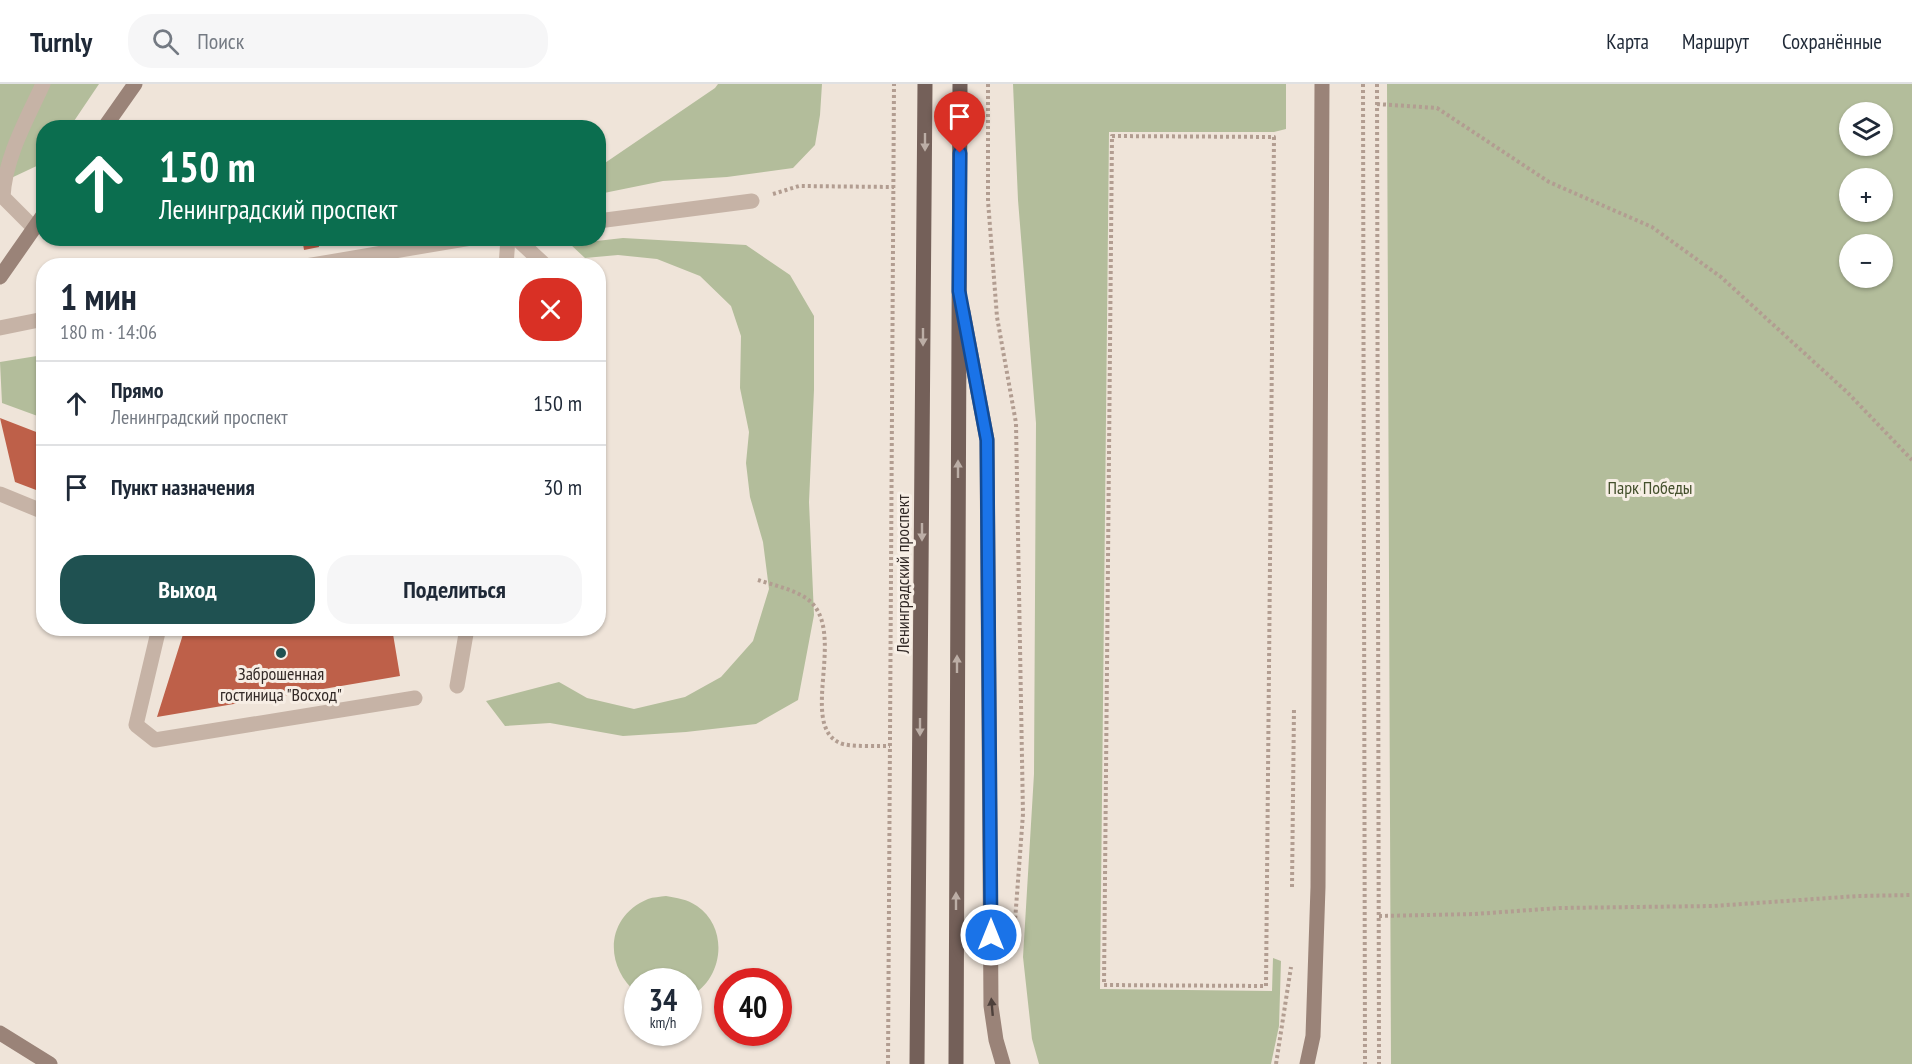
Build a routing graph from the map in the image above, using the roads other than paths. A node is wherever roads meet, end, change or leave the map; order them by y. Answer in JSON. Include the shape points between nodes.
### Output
{"nodes":[{"id":1,"x":43,"y":84,"type":"edge"},
{"id":2,"x":135,"y":84,"type":"edge"},
{"id":3,"x":925,"y":84,"type":"edge"},
{"id":4,"x":960,"y":84,"type":"edge"},
{"id":5,"x":1322,"y":84,"type":"edge"},
{"id":6,"x":110,"y":120,"type":"edge"},
{"id":7,"x":752,"y":201,"type":"dead end"},
{"id":8,"x":36,"y":218,"type":"edge"},
{"id":9,"x":606,"y":220,"type":"edge"},
{"id":10,"x":36,"y":227,"type":"edge"},
{"id":11,"x":424,"y":246,"type":"edge"},
{"id":12,"x":525,"y":246,"type":"edge"},
{"id":13,"x":353,"y":258,"type":"edge"},
{"id":14,"x":537,"y":258,"type":"edge"},
{"id":15,"x":0,"y":277,"type":"edge"},
{"id":16,"x":959,"y":291,"type":"junction"},
{"id":17,"x":36,"y":321,"type":"edge"},
{"id":18,"x":0,"y":328,"type":"edge"},
{"id":19,"x":0,"y":494,"type":"edge"},
{"id":20,"x":36,"y":509,"type":"edge"},
{"id":21,"x":157,"y":636,"type":"edge"},
{"id":22,"x":466,"y":636,"type":"edge"},
{"id":23,"x":457,"y":686,"type":"dead end"},
{"id":24,"x":415,"y":698,"type":"dead end"},
{"id":25,"x":0,"y":1033,"type":"edge"},
{"id":26,"x":50,"y":1064,"type":"edge"},
{"id":27,"x":917,"y":1064,"type":"edge"},
{"id":28,"x":956,"y":1064,"type":"edge"},
{"id":29,"x":1003,"y":1064,"type":"edge"},
{"id":30,"x":1307,"y":1064,"type":"edge"}],
"edges":[{"from":1,"to":8,"type":"lane","via":[[3,181],[3,197]]},
{"from":2,"to":6,"type":"street"},
{"from":3,"to":27,"type":"main road","name":"Ленинградский проспект","one_way":true},
{"from":4,"to":16,"type":"main road"},
{"from":5,"to":30,"type":"street","via":[[1318,887],[1313,1036]]},
{"from":7,"to":9,"type":"lane"},
{"from":10,"to":15,"type":"street"},
{"from":11,"to":13,"type":"lane"},
{"from":12,"to":14,"type":"lane"},
{"from":28,"to":16,"type":"main road","one_way":true},
{"from":29,"to":16,"type":"street","one_way":true,"via":[[992,1006],[987,440]]},
{"from":17,"to":18,"type":"lane"},
{"from":19,"to":20,"type":"lane"},
{"from":21,"to":24,"type":"lane","via":[[136,725],[155,740]]},
{"from":22,"to":23,"type":"lane"},
{"from":25,"to":26,"type":"street"}]}
